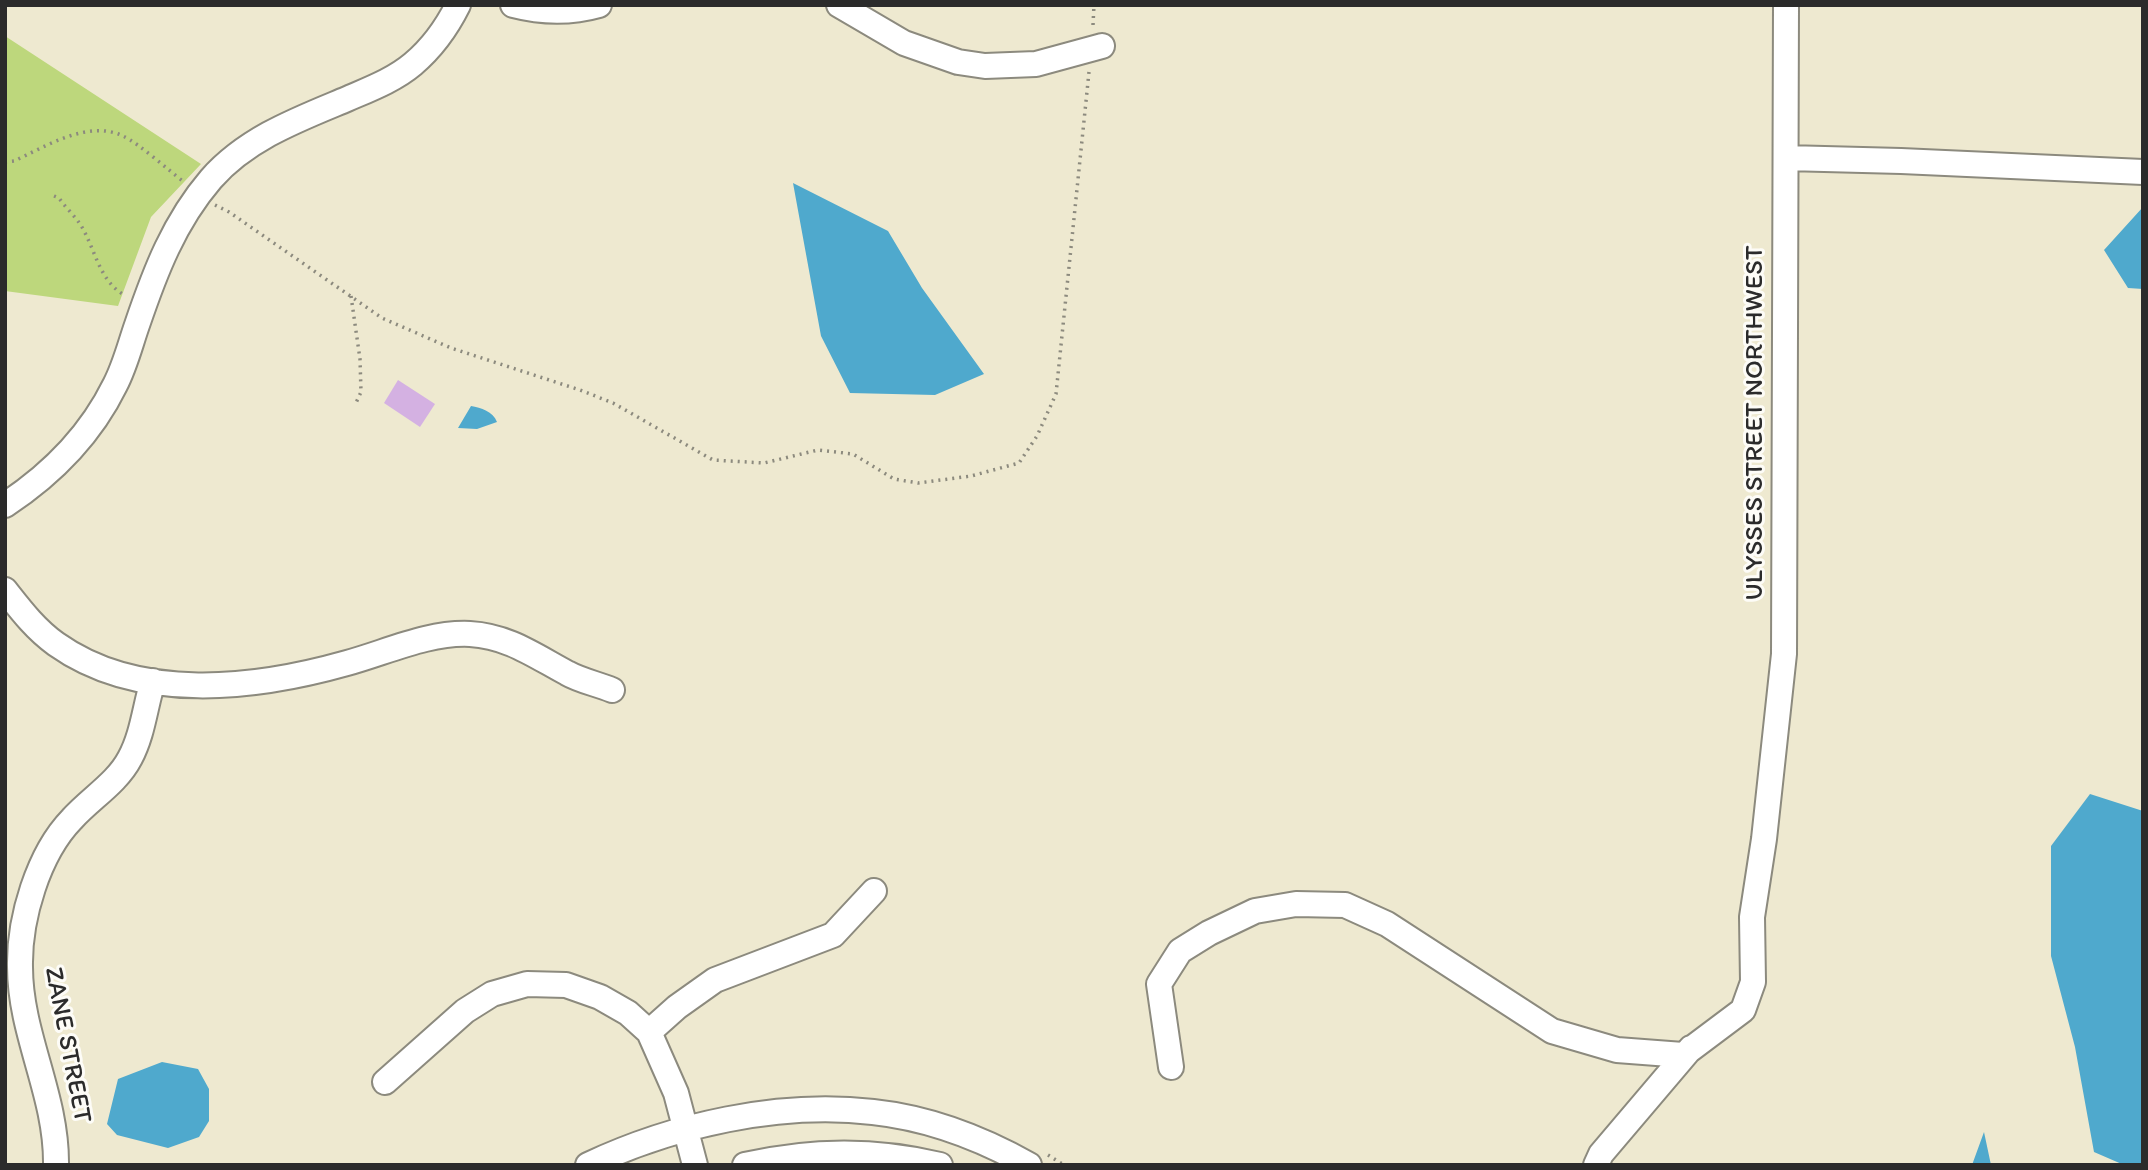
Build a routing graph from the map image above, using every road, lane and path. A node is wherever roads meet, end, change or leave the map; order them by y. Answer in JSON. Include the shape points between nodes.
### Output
{"nodes":[{"id":1,"x":458,"y":5,"type":"edge"},
{"id":2,"x":513,"y":5,"type":"edge"},
{"id":3,"x":599,"y":5,"type":"edge"},
{"id":4,"x":839,"y":5,"type":"edge"},
{"id":5,"x":1094,"y":5,"type":"edge"},
{"id":6,"x":1786,"y":5,"type":"edge"},
{"id":7,"x":871,"y":13,"type":"edge"},
{"id":8,"x":1098,"y":36,"type":"joint"},
{"id":9,"x":1089,"y":72,"type":"dead end"},
{"id":10,"x":1786,"y":158,"type":"junction"},
{"id":11,"x":5,"y":162,"type":"edge"},
{"id":12,"x":2143,"y":172,"type":"edge"},
{"id":13,"x":185,"y":182,"type":"dead end"},
{"id":14,"x":54,"y":196,"type":"dead end"},
{"id":15,"x":207,"y":201,"type":"dead end"},
{"id":16,"x":351,"y":296,"type":"junction"},
{"id":17,"x":144,"y":305,"type":"junction"},
{"id":18,"x":355,"y":405,"type":"dead end"},
{"id":19,"x":5,"y":505,"type":"edge"},
{"id":20,"x":5,"y":590,"type":"edge"},
{"id":21,"x":153,"y":681,"type":"junction"},
{"id":22,"x":612,"y":690,"type":"dead end"},
{"id":23,"x":874,"y":891,"type":"dead end"},
{"id":24,"x":649,"y":1032,"type":"junction"},
{"id":25,"x":1691,"y":1048,"type":"junction"},
{"id":26,"x":1171,"y":1067,"type":"dead end"},
{"id":27,"x":385,"y":1082,"type":"dead end"},
{"id":28,"x":686,"y":1128,"type":"junction"},
{"id":29,"x":56,"y":1165,"type":"edge"},
{"id":30,"x":588,"y":1165,"type":"edge"},
{"id":31,"x":695,"y":1165,"type":"edge"},
{"id":32,"x":745,"y":1165,"type":"edge"},
{"id":33,"x":940,"y":1165,"type":"edge"},
{"id":34,"x":1029,"y":1165,"type":"edge"},
{"id":35,"x":1596,"y":1165,"type":"edge"}],
"edges":[{"from":1,"to":17,"type":"street","via":[[414,64],[271,132],[214,176],[192,202],[166,247]]},
{"from":2,"to":3,"type":"street","via":[[545,10]]},
{"from":4,"to":7,"type":"street"},
{"from":5,"to":8,"type":"path"},
{"from":6,"to":10,"type":"street","name":"ULYSSES STREET NORTHWEST"},
{"from":7,"to":8,"type":"street","via":[[904,43],[958,62],[985,66],[1036,64]]},
{"from":9,"to":16,"type":"path","via":[[1056,394],[1019,463],[918,483],[894,479],[853,454],[818,450],[765,463],[713,460],[613,403],[451,348],[382,318]]},
{"from":10,"to":12,"type":"street"},
{"from":10,"to":25,"type":"street","name":"ULYSSES STREET NORTHWEST","via":[[1784,654],[1752,917],[1753,982],[1743,1010]]},
{"from":11,"to":13,"type":"path","via":[[85,132],[103,131],[123,136]]},
{"from":14,"to":17,"type":"path","via":[[80,225],[100,270],[116,291]]},
{"from":15,"to":16,"type":"path"},
{"from":16,"to":18,"type":"path","via":[[362,392]]},
{"from":17,"to":19,"type":"street","via":[[115,386],[80,441],[57,466]]},
{"from":20,"to":21,"type":"street","via":[[54,643],[116,673]]},
{"from":21,"to":22,"type":"street","via":[[206,684],[286,678],[426,639],[469,634],[515,644],[569,674]]},
{"from":21,"to":29,"type":"street","name":"ZANE STREET","via":[[131,757],[57,840],[25,917],[22,990],[51,1106]]},
{"from":23,"to":24,"type":"street","via":[[832,935],[715,980]]},
{"from":24,"to":27,"type":"street","via":[[600,997],[566,985],[527,984],[492,994],[465,1011]]},
{"from":24,"to":28,"type":"street"},
{"from":25,"to":26,"type":"street","via":[[1683,1055],[1617,1050],[1552,1031],[1387,925],[1345,905],[1296,904],[1255,912],[1180,951],[1159,984]]},
{"from":25,"to":35,"type":"street"},
{"from":28,"to":30,"type":"street"},
{"from":28,"to":31,"type":"street"},
{"from":28,"to":34,"type":"street","via":[[799,1111],[874,1112],[959,1132]]},
{"from":32,"to":33,"type":"street","via":[[836,1153],[912,1158]]}]}
